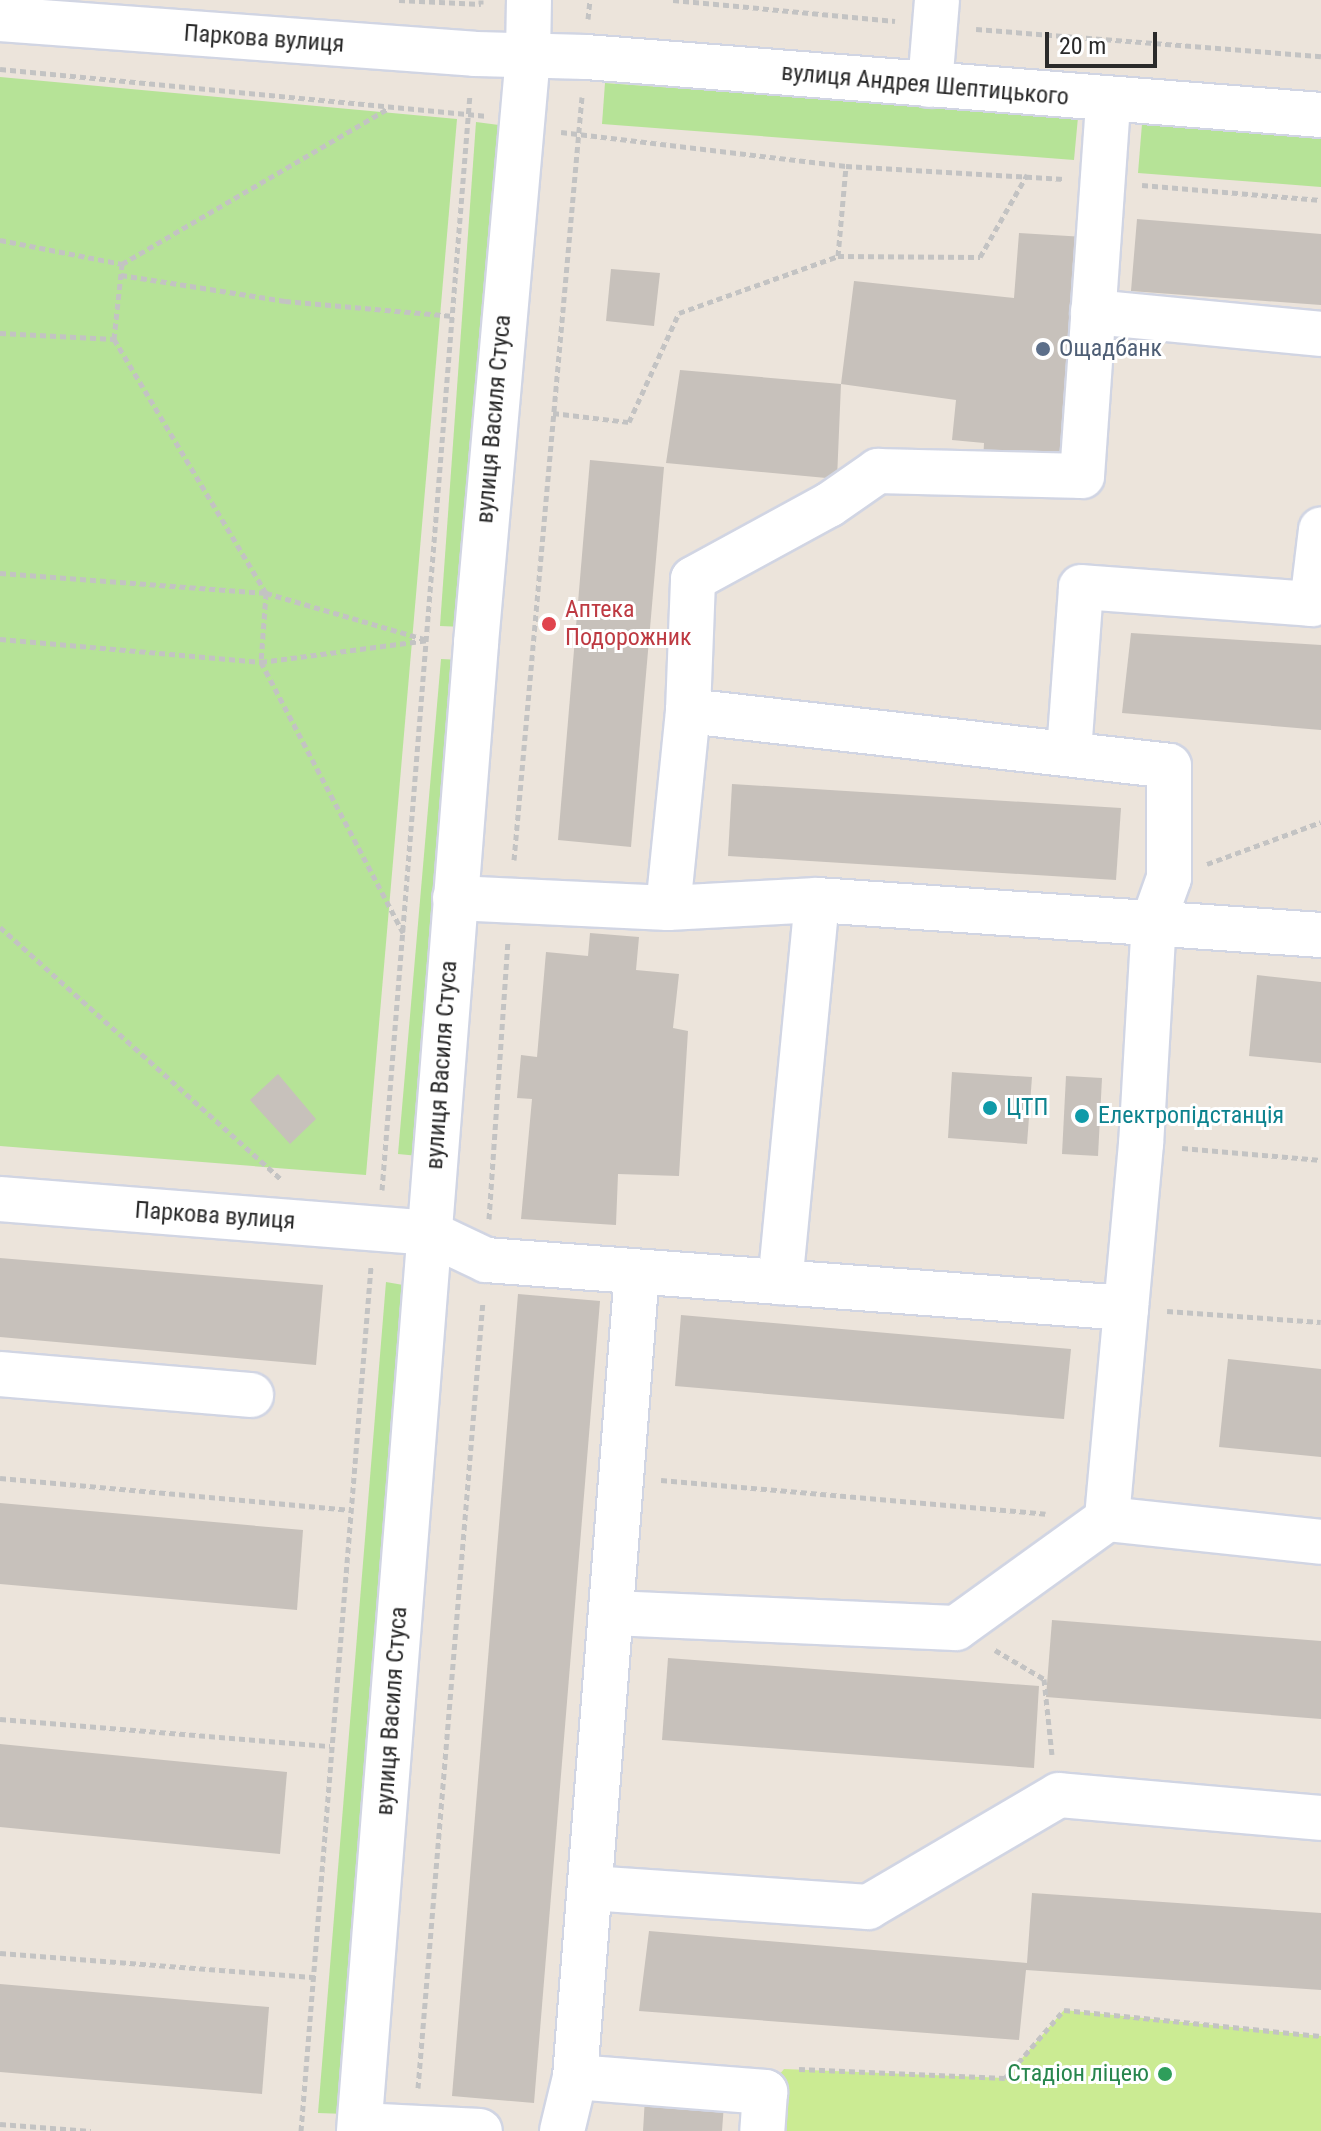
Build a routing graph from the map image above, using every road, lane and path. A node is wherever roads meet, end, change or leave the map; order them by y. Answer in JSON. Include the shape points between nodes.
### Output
{"nodes":[{"id":1,"x":399,"y":0,"type":"edge"},
{"id":2,"x":529,"y":0,"type":"edge"},
{"id":3,"x":673,"y":0,"type":"edge"},
{"id":4,"x":481,"y":2,"type":"edge"},
{"id":5,"x":936,"y":13,"type":"edge"},
{"id":6,"x":0,"y":19,"type":"edge"},
{"id":7,"x":474,"y":54,"type":"junction"},
{"id":8,"x":528,"y":56,"type":"junction"},
{"id":9,"x":1321,"y":56,"type":"edge"},
{"id":10,"x":0,"y":69,"type":"edge"},
{"id":11,"x":930,"y":85,"type":"junction"},
{"id":12,"x":1108,"y":101,"type":"junction"},
{"id":13,"x":392,"y":106,"type":"junction"},
{"id":14,"x":468,"y":113,"type":"junction"},
{"id":15,"x":1321,"y":115,"type":"edge"},
{"id":16,"x":846,"y":166,"type":"junction"},
{"id":17,"x":1027,"y":175,"type":"junction"},
{"id":18,"x":1099,"y":182,"type":"junction"},
{"id":19,"x":1321,"y":200,"type":"edge"},
{"id":20,"x":0,"y":240,"type":"edge"},
{"id":21,"x":838,"y":256,"type":"junction"},
{"id":22,"x":122,"y":264,"type":"junction"},
{"id":23,"x":121,"y":275,"type":"junction"},
{"id":24,"x":1093,"y":312,"type":"junction"},
{"id":25,"x":453,"y":316,"type":"junction"},
{"id":26,"x":0,"y":333,"type":"edge"},
{"id":27,"x":1321,"y":334,"type":"edge"},
{"id":28,"x":114,"y":339,"type":"junction"},
{"id":29,"x":553,"y":413,"type":"junction"},
{"id":30,"x":1320,"y":518,"type":"edge"},
{"id":31,"x":0,"y":573,"type":"edge"},
{"id":32,"x":266,"y":593,"type":"junction"},
{"id":33,"x":0,"y":639,"type":"edge"},
{"id":34,"x":428,"y":640,"type":"junction"},
{"id":35,"x":476,"y":643,"type":"junction"},
{"id":36,"x":261,"y":662,"type":"junction"},
{"id":37,"x":688,"y":711,"type":"junction"},
{"id":38,"x":1069,"y":752,"type":"junction"},
{"id":39,"x":1321,"y":822,"type":"edge"},
{"id":40,"x":1169,"y":878,"type":"junction"},
{"id":41,"x":455,"y":898,"type":"junction"},
{"id":42,"x":817,"y":900,"type":"junction"},
{"id":43,"x":511,"y":903,"type":"junction"},
{"id":44,"x":668,"y":908,"type":"junction"},
{"id":45,"x":1154,"y":920,"type":"junction"},
{"id":46,"x":0,"y":927,"type":"edge"},
{"id":47,"x":404,"y":933,"type":"junction"},
{"id":48,"x":1321,"y":935,"type":"edge"},
{"id":49,"x":1141,"y":1144,"type":"junction"},
{"id":50,"x":1321,"y":1160,"type":"edge"},
{"id":51,"x":293,"y":1190,"type":"dead end"},
{"id":52,"x":0,"y":1199,"type":"edge"},
{"id":53,"x":376,"y":1229,"type":"junction"},
{"id":54,"x":429,"y":1233,"type":"junction"},
{"id":55,"x":486,"y":1260,"type":"junction"},
{"id":56,"x":637,"y":1271,"type":"junction"},
{"id":57,"x":780,"y":1282,"type":"junction"},
{"id":58,"x":1126,"y":1308,"type":"junction"},
{"id":59,"x":1321,"y":1322,"type":"edge"},
{"id":60,"x":0,"y":1374,"type":"edge"},
{"id":61,"x":251,"y":1395,"type":"dead end"},
{"id":62,"x":620,"y":1476,"type":"junction"},
{"id":63,"x":0,"y":1478,"type":"edge"},
{"id":64,"x":349,"y":1510,"type":"junction"},
{"id":65,"x":1107,"y":1519,"type":"junction"},
{"id":66,"x":1321,"y":1542,"type":"edge"},
{"id":67,"x":611,"y":1613,"type":"junction"},
{"id":68,"x":956,"y":1628,"type":"junction"},
{"id":69,"x":0,"y":1719,"type":"edge"},
{"id":70,"x":330,"y":1746,"type":"junction"},
{"id":71,"x":1059,"y":1795,"type":"junction"},
{"id":72,"x":1321,"y":1818,"type":"edge"},
{"id":73,"x":590,"y":1888,"type":"junction"},
{"id":74,"x":0,"y":1953,"type":"edge"},
{"id":75,"x":315,"y":1977,"type":"junction"},
{"id":76,"x":1321,"y":2036,"type":"edge"},
{"id":77,"x":575,"y":2077,"type":"junction"},
{"id":78,"x":764,"y":2111,"type":"edge"},
{"id":79,"x":0,"y":2124,"type":"edge"},
{"id":80,"x":360,"y":2128,"type":"edge"},
{"id":81,"x":415,"y":2130,"type":"edge"},
{"id":82,"x":91,"y":2131,"type":"edge"},
{"id":83,"x":301,"y":2131,"type":"edge"},
{"id":84,"x":480,"y":2131,"type":"edge"},
{"id":85,"x":562,"y":2131,"type":"edge"}],
"edges":[{"from":1,"to":4,"type":"path"},
{"from":2,"to":8,"type":"street","name":"вулиця Василя Стуса"},
{"from":3,"to":5,"type":"path"},
{"from":4,"to":7,"type":"path"},
{"from":5,"to":9,"type":"path"},
{"from":5,"to":11,"type":"street"},
{"from":6,"to":7,"type":"street","name":"Паркова вулиця"},
{"from":7,"to":8,"type":"street","name":"Паркова вулиця"},
{"from":7,"to":14,"type":"path"},
{"from":8,"to":11,"type":"street","name":"вулиця Андрея Шептицького"},
{"from":8,"to":35,"type":"street","name":"вулиця Василя Стуса"},
{"from":10,"to":13,"type":"path"},
{"from":11,"to":12,"type":"street","name":"вулиця Андрея Шептицького"},
{"from":12,"to":15,"type":"street","name":"вулиця Андрея Шептицького"},
{"from":12,"to":18,"type":"street"},
{"from":13,"to":14,"type":"path"},
{"from":13,"to":22,"type":"path"},
{"from":14,"to":25,"type":"path"},
{"from":16,"to":17,"type":"path"},
{"from":16,"to":21,"type":"path"},
{"from":16,"to":29,"type":"path","via":[[578,137]]},
{"from":17,"to":18,"type":"path"},
{"from":17,"to":21,"type":"path","via":[[980,257]]},
{"from":18,"to":19,"type":"path"},
{"from":18,"to":24,"type":"street"},
{"from":20,"to":22,"type":"path"},
{"from":21,"to":29,"type":"path","via":[[679,313],[629,422]]},
{"from":22,"to":23,"type":"path"},
{"from":23,"to":25,"type":"path","via":[[285,301]]},
{"from":23,"to":28,"type":"path"},
{"from":24,"to":27,"type":"street"},
{"from":24,"to":37,"type":"street","via":[[1082,476],[878,471],[829,505],[693,579]]},
{"from":25,"to":34,"type":"path"},
{"from":26,"to":28,"type":"path"},
{"from":28,"to":32,"type":"path"},
{"from":29,"to":43,"type":"path"},
{"from":30,"to":38,"type":"street","via":[[1312,604],[1081,587]]},
{"from":31,"to":32,"type":"path"},
{"from":32,"to":34,"type":"path"},
{"from":32,"to":36,"type":"path"},
{"from":33,"to":36,"type":"path"},
{"from":34,"to":35,"type":"path"},
{"from":34,"to":36,"type":"path"},
{"from":34,"to":47,"type":"path"},
{"from":35,"to":41,"type":"street","name":"вулиця Василя Стуса"},
{"from":36,"to":47,"type":"path"},
{"from":37,"to":38,"type":"street"},
{"from":37,"to":44,"type":"street"},
{"from":38,"to":40,"type":"street","via":[[1169,766]]},
{"from":39,"to":40,"type":"path"},
{"from":40,"to":45,"type":"street"},
{"from":41,"to":43,"type":"street"},
{"from":41,"to":54,"type":"street","name":"вулиця Василя Стуса"},
{"from":42,"to":44,"type":"street"},
{"from":42,"to":45,"type":"street"},
{"from":42,"to":57,"type":"street"},
{"from":43,"to":44,"type":"street"},
{"from":43,"to":55,"type":"path"},
{"from":45,"to":48,"type":"street"},
{"from":45,"to":49,"type":"street"},
{"from":46,"to":51,"type":"path"},
{"from":47,"to":53,"type":"path"},
{"from":49,"to":50,"type":"path"},
{"from":49,"to":58,"type":"street"},
{"from":52,"to":53,"type":"street","name":"Паркова вулиця"},
{"from":53,"to":54,"type":"street","name":"Паркова вулиця"},
{"from":53,"to":64,"type":"path"},
{"from":54,"to":55,"type":"street"},
{"from":54,"to":80,"type":"street","name":"вулиця Василя Стуса"},
{"from":55,"to":56,"type":"street"},
{"from":55,"to":81,"type":"path"},
{"from":56,"to":57,"type":"street"},
{"from":56,"to":62,"type":"street"},
{"from":57,"to":58,"type":"street"},
{"from":58,"to":59,"type":"path"},
{"from":58,"to":65,"type":"street"},
{"from":60,"to":61,"type":"street"},
{"from":62,"to":65,"type":"path"},
{"from":62,"to":67,"type":"street"},
{"from":63,"to":64,"type":"path"},
{"from":64,"to":70,"type":"path"},
{"from":65,"to":66,"type":"street"},
{"from":65,"to":68,"type":"street"},
{"from":67,"to":68,"type":"street"},
{"from":67,"to":73,"type":"street"},
{"from":68,"to":71,"type":"path","via":[[1044,1679],[1043,1704]]},
{"from":69,"to":70,"type":"path"},
{"from":70,"to":75,"type":"path"},
{"from":71,"to":72,"type":"street"},
{"from":71,"to":73,"type":"street","via":[[868,1907]]},
{"from":73,"to":77,"type":"street"},
{"from":74,"to":75,"type":"path"},
{"from":75,"to":83,"type":"path"},
{"from":76,"to":78,"type":"path","via":[[1064,2010],[1005,2078],[784,2069]]},
{"from":77,"to":78,"type":"street"},
{"from":77,"to":85,"type":"street"},
{"from":79,"to":82,"type":"path"},
{"from":80,"to":81,"type":"street"},
{"from":81,"to":84,"type":"street"}]}
